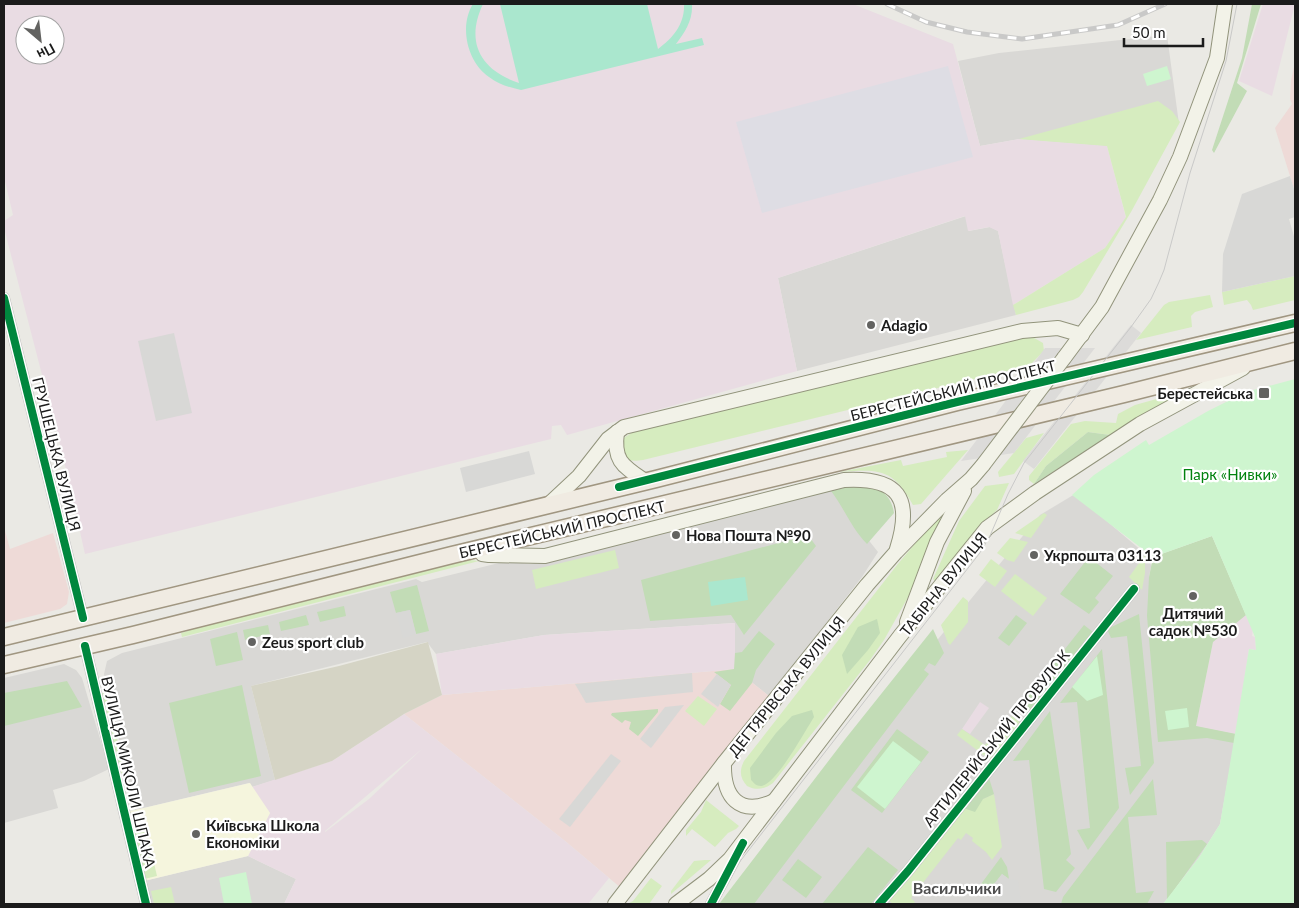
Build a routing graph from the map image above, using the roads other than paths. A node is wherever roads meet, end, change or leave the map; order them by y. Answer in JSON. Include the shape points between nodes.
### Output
{"nodes":[{"id":1,"x":1226,"y":4,"type":"edge"},
{"id":2,"x":4,"y":298,"type":"edge"},
{"id":3,"x":1295,"y":323,"type":"edge"},
{"id":4,"x":1082,"y":334,"type":"junction"},
{"id":5,"x":1295,"y":351,"type":"edge"},
{"id":6,"x":1264,"y":358,"type":"junction"},
{"id":7,"x":617,"y":432,"type":"junction"},
{"id":8,"x":971,"y":479,"type":"junction"},
{"id":9,"x":645,"y":481,"type":"junction"},
{"id":10,"x":549,"y":504,"type":"junction"},
{"id":11,"x":479,"y":549,"type":"junction"},
{"id":12,"x":896,"y":552,"type":"junction"},
{"id":13,"x":1134,"y":589,"type":"dead end"},
{"id":14,"x":83,"y":618,"type":"junction"},
{"id":15,"x":900,"y":636,"type":"junction"},
{"id":16,"x":4,"y":637,"type":"edge"},
{"id":17,"x":85,"y":646,"type":"junction"},
{"id":18,"x":4,"y":665,"type":"edge"},
{"id":19,"x":724,"y":763,"type":"junction"},
{"id":20,"x":775,"y":800,"type":"junction"},
{"id":21,"x":743,"y":843,"type":"junction"},
{"id":22,"x":146,"y":904,"type":"edge"},
{"id":23,"x":615,"y":904,"type":"edge"},
{"id":24,"x":676,"y":904,"type":"edge"},
{"id":25,"x":710,"y":904,"type":"edge"},
{"id":26,"x":879,"y":904,"type":"edge"}],
"edges":[{"from":1,"to":4,"type":"main road","name":"ДЕГТЯРІВСЬКА ВУЛИЦЯ","via":[[1217,58],[1180,157],[1136,248],[1102,307]]},
{"from":2,"to":14,"type":"street","name":"ГРУШЕЦЬКА ВУЛИЦЯ"},
{"from":3,"to":9,"type":"main road","name":"БЕРЕСТЕЙСЬКИЙ ПРОСПЕКТ","via":[[957,402]]},
{"from":4,"to":7,"type":"main road","via":[[1058,328],[1022,330],[624,427]]},
{"from":4,"to":8,"type":"main road","name":"ДЕГТЯРІВСЬКА ВУЛИЦЯ","bridge":true},
{"from":5,"to":6,"type":"main road","name":"БЕРЕСТЕЙСЬКИЙ ПРОСПЕКТ"},
{"from":6,"to":11,"type":"main road","name":"БЕРЕСТЕЙСЬКИЙ ПРОСПЕКТ"},
{"from":6,"to":15,"type":"main road","name":"ТАБІРНА ВУЛИЦЯ","via":[[1140,424],[1004,515],[987,528]]},
{"from":7,"to":9,"type":"main road","via":[[619,459]]},
{"from":7,"to":10,"type":"main road","via":[[579,476]]},
{"from":8,"to":12,"type":"main road","name":"ДЕГТЯРІВСЬКА ВУЛИЦЯ"},
{"from":8,"to":15,"type":"main road","name":"ДЕГТЯРІВСЬКА ВУЛИЦЯ","via":[[937,542]]},
{"from":9,"to":10,"type":"main road","name":"БЕРЕСТЕЙСЬКИЙ ПРОСПЕКТ"},
{"from":10,"to":14,"type":"main road","name":"БЕРЕСТЕЙСЬКИЙ ПРОСПЕКТ"},
{"from":11,"to":12,"type":"main road","via":[[482,554],[489,555],[545,556],[835,482],[859,479],[887,486],[903,504],[904,518]]},
{"from":11,"to":17,"type":"main road","name":"БЕРЕСТЕЙСЬКИЙ ПРОСПЕКТ"},
{"from":12,"to":19,"type":"main road","name":"ДЕГТЯРІВСЬКА ВУЛИЦЯ"},
{"from":13,"to":26,"type":"street","name":"АРТИЛЕРІЙСЬКИЙ ПРОВУЛОК"},
{"from":14,"to":16,"type":"main road","name":"БЕРЕСТЕЙСЬКИЙ ПРОСПЕКТ"},
{"from":15,"to":20,"type":"main road","name":"ТАБІРНА ВУЛИЦЯ"},
{"from":17,"to":18,"type":"main road","name":"БЕРЕСТЕЙСЬКИЙ ПРОСПЕКТ"},
{"from":17,"to":22,"type":"street","name":"ВУЛИЦЯ МИКОЛИ ШПАКА"},
{"from":19,"to":20,"type":"main road","via":[[726,787],[739,803],[761,807]]},
{"from":19,"to":23,"type":"main road","name":"ДЕГТЯРІВСЬКА ВУЛИЦЯ"},
{"from":20,"to":21,"type":"main road","name":"ТАБІРНА ВУЛИЦЯ"},
{"from":21,"to":24,"type":"main road","via":[[709,879]]},
{"from":21,"to":25,"type":"street","name":"ТАБІРНА ВУЛИЦЯ"}]}
